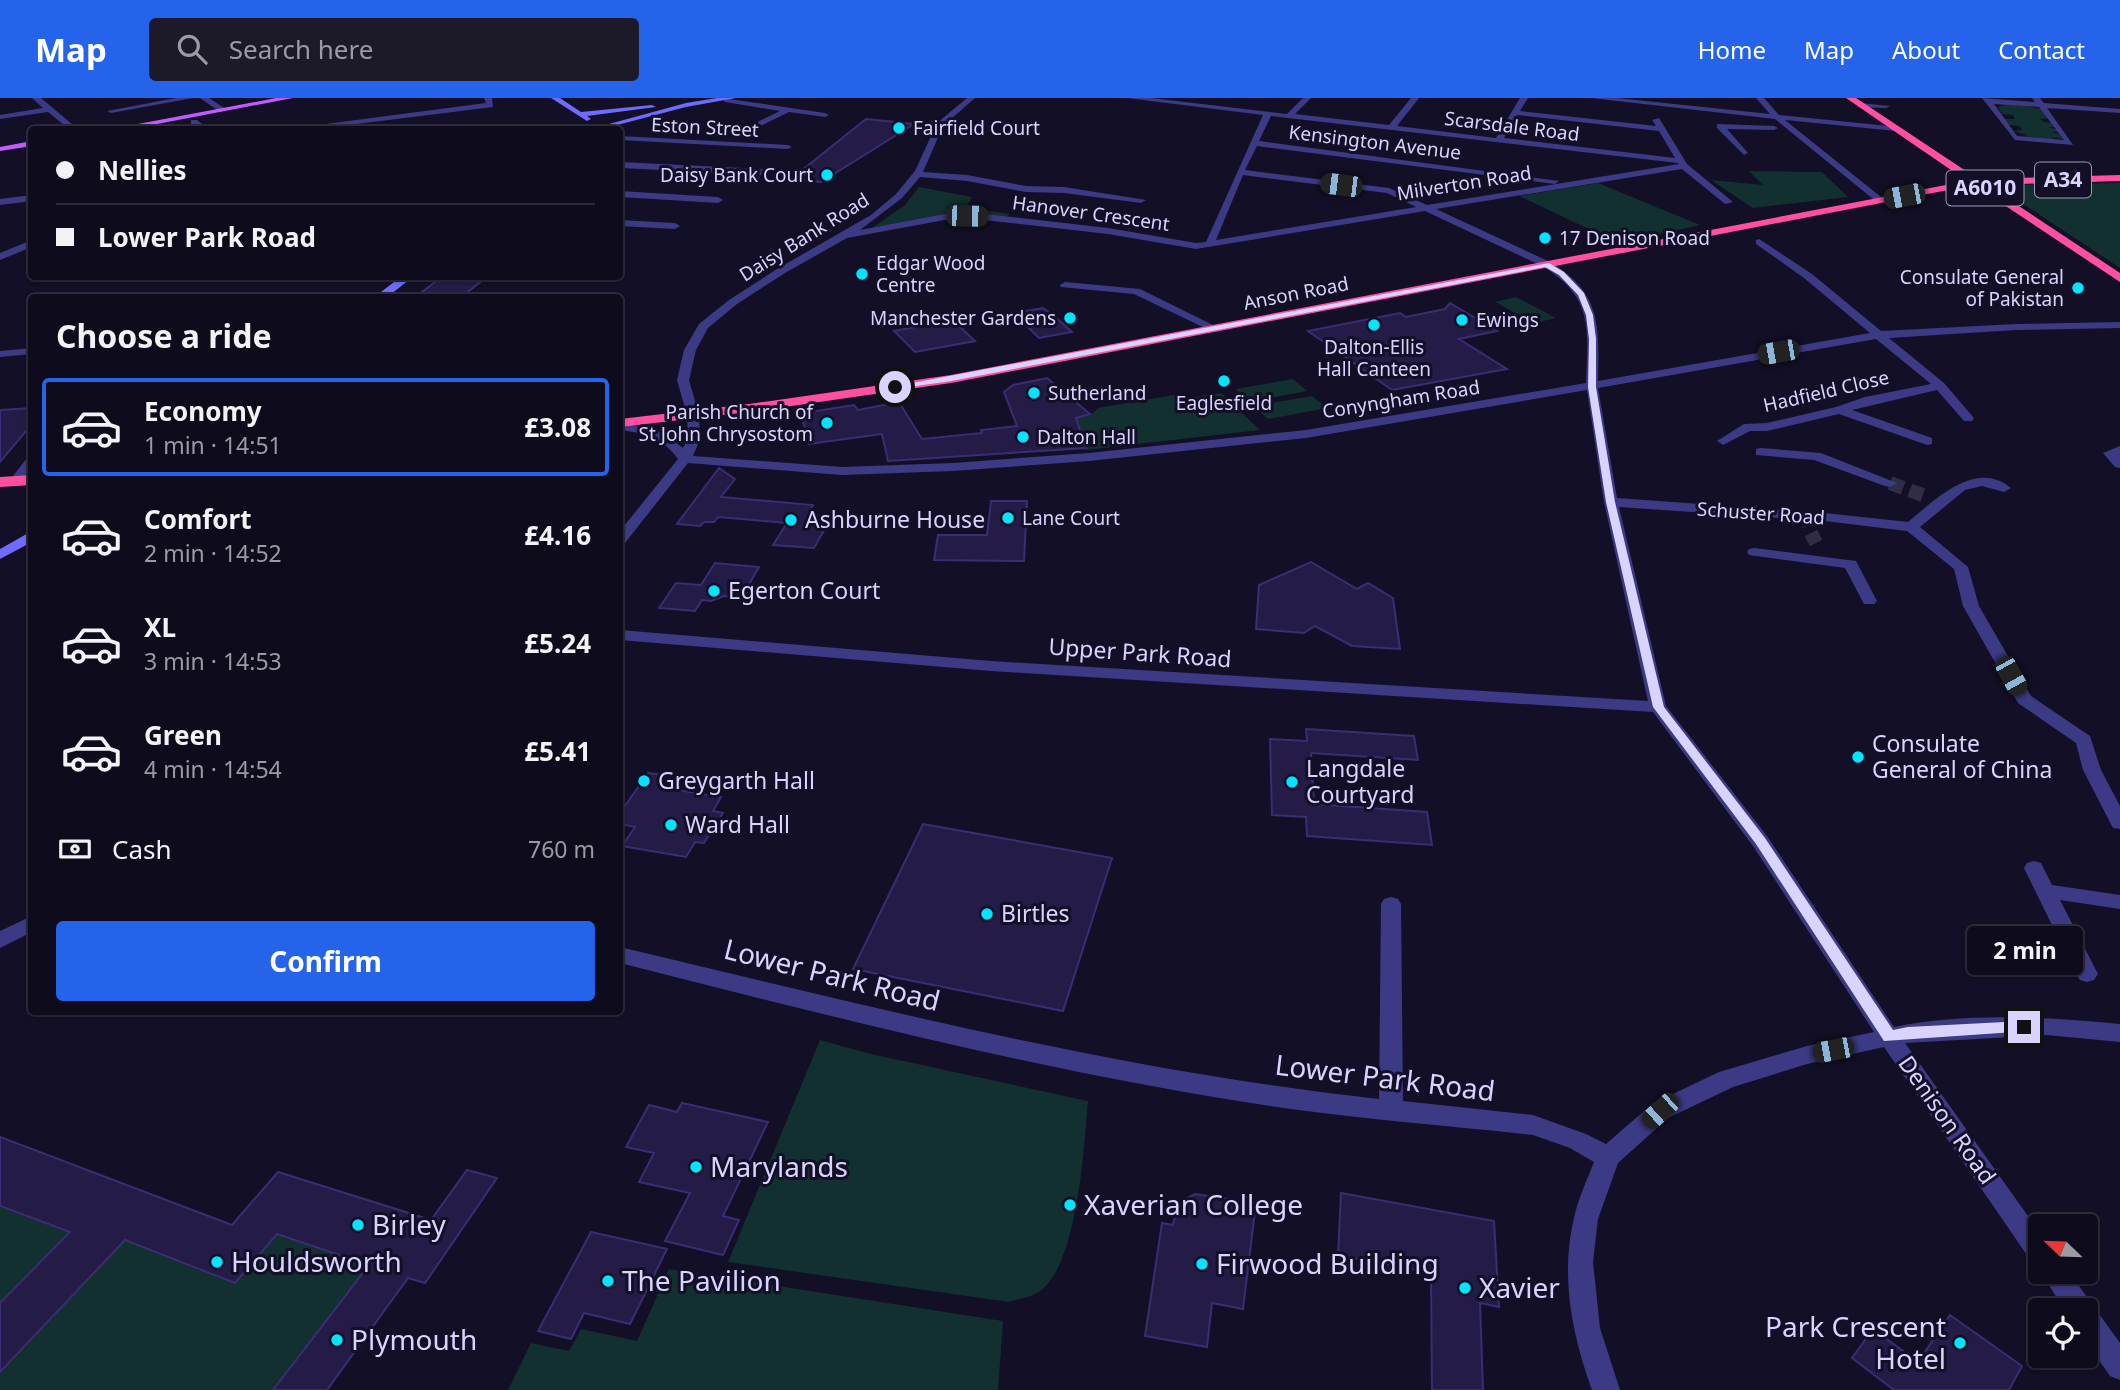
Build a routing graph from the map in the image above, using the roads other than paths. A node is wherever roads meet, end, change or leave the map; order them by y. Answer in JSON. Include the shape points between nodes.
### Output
{"nodes":[{"id":1,"x":36,"y":98,"type":"edge"},
{"id":2,"x":189,"y":98,"type":"edge"},
{"id":3,"x":204,"y":98,"type":"edge"},
{"id":4,"x":289,"y":98,"type":"edge"},
{"id":5,"x":488,"y":98,"type":"edge"},
{"id":6,"x":555,"y":98,"type":"edge"},
{"id":7,"x":971,"y":98,"type":"edge"},
{"id":8,"x":1131,"y":98,"type":"edge"},
{"id":9,"x":1193,"y":98,"type":"edge"},
{"id":10,"x":1307,"y":98,"type":"edge"},
{"id":11,"x":1415,"y":98,"type":"edge"},
{"id":12,"x":1524,"y":98,"type":"edge"},
{"id":13,"x":1596,"y":98,"type":"edge"},
{"id":14,"x":1760,"y":98,"type":"edge"},
{"id":15,"x":1850,"y":98,"type":"edge"},
{"id":16,"x":728,"y":99,"type":"edge"},
{"id":17,"x":1678,"y":102,"type":"edge"},
{"id":18,"x":2039,"y":102,"type":"edge"},
{"id":19,"x":1987,"y":103,"type":"edge"},
{"id":20,"x":1185,"y":104,"type":"junction"},
{"id":21,"x":1649,"y":104,"type":"junction"},
{"id":22,"x":687,"y":105,"type":"junction"},
{"id":23,"x":1860,"y":105,"type":"junction"},
{"id":24,"x":1886,"y":106,"type":"dead end"},
{"id":25,"x":50,"y":109,"type":"junction"},
{"id":26,"x":223,"y":110,"type":"junction"},
{"id":27,"x":787,"y":110,"type":"junction"},
{"id":28,"x":111,"y":111,"type":"dead end"},
{"id":29,"x":2120,"y":111,"type":"edge"},
{"id":30,"x":1516,"y":113,"type":"junction"},
{"id":31,"x":579,"y":114,"type":"junction"},
{"id":32,"x":1268,"y":114,"type":"junction"},
{"id":33,"x":410,"y":115,"type":"junction"},
{"id":34,"x":825,"y":115,"type":"dead end"},
{"id":35,"x":1289,"y":116,"type":"junction"},
{"id":36,"x":0,"y":117,"type":"edge"},
{"id":37,"x":1779,"y":118,"type":"junction"},
{"id":38,"x":194,"y":121,"type":"dead end"},
{"id":39,"x":70,"y":126,"type":"edge"},
{"id":40,"x":133,"y":126,"type":"edge"},
{"id":41,"x":200,"y":126,"type":"edge"},
{"id":42,"x":326,"y":126,"type":"edge"},
{"id":43,"x":413,"y":126,"type":"edge"},
{"id":44,"x":600,"y":126,"type":"edge"},
{"id":45,"x":610,"y":126,"type":"edge"},
{"id":46,"x":1391,"y":128,"type":"junction"},
{"id":47,"x":750,"y":129,"type":"dead end"},
{"id":48,"x":1660,"y":129,"type":"junction"},
{"id":49,"x":1793,"y":129,"type":"junction"},
{"id":50,"x":1896,"y":129,"type":"junction"},
{"id":51,"x":623,"y":138,"type":"edge"},
{"id":52,"x":1499,"y":140,"type":"junction"},
{"id":53,"x":1255,"y":143,"type":"junction"},
{"id":54,"x":28,"y":144,"type":"edge"},
{"id":55,"x":788,"y":147,"type":"dead end"},
{"id":56,"x":0,"y":149,"type":"edge"},
{"id":57,"x":1744,"y":153,"type":"dead end"},
{"id":58,"x":1682,"y":164,"type":"junction"},
{"id":59,"x":623,"y":165,"type":"edge"},
{"id":60,"x":765,"y":172,"type":"dead end"},
{"id":61,"x":1240,"y":172,"type":"junction"},
{"id":62,"x":917,"y":174,"type":"junction"},
{"id":63,"x":2120,"y":178,"type":"edge"},
{"id":64,"x":1976,"y":182,"type":"junction"},
{"id":65,"x":1575,"y":183,"type":"junction"},
{"id":66,"x":623,"y":194,"type":"edge"},
{"id":67,"x":28,"y":198,"type":"edge"},
{"id":68,"x":718,"y":200,"type":"dead end"},
{"id":69,"x":1141,"y":200,"type":"dead end"},
{"id":70,"x":1881,"y":201,"type":"junction"},
{"id":71,"x":0,"y":202,"type":"edge"},
{"id":72,"x":1728,"y":202,"type":"dead end"},
{"id":73,"x":1423,"y":207,"type":"junction"},
{"id":74,"x":623,"y":223,"type":"edge"},
{"id":75,"x":675,"y":226,"type":"dead end"},
{"id":76,"x":844,"y":236,"type":"junction"},
{"id":77,"x":1759,"y":242,"type":"dead end"},
{"id":78,"x":28,"y":245,"type":"edge"},
{"id":79,"x":1209,"y":245,"type":"junction"},
{"id":80,"x":0,"y":257,"type":"edge"},
{"id":81,"x":1546,"y":264,"type":"junction"},
{"id":82,"x":2120,"y":278,"type":"edge"},
{"id":83,"x":403,"y":280,"type":"edge"},
{"id":84,"x":1065,"y":285,"type":"dead end"},
{"id":85,"x":384,"y":294,"type":"edge"},
{"id":86,"x":2120,"y":326,"type":"edge"},
{"id":87,"x":1213,"y":328,"type":"junction"},
{"id":88,"x":1878,"y":335,"type":"junction"},
{"id":89,"x":28,"y":351,"type":"edge"},
{"id":90,"x":0,"y":354,"type":"edge"},
{"id":91,"x":1940,"y":386,"type":"junction"},
{"id":92,"x":1592,"y":387,"type":"junction"},
{"id":93,"x":1840,"y":410,"type":"junction"},
{"id":94,"x":693,"y":415,"type":"junction"},
{"id":95,"x":1968,"y":418,"type":"dead end"},
{"id":96,"x":623,"y":425,"type":"edge"},
{"id":97,"x":623,"y":426,"type":"edge"},
{"id":98,"x":1723,"y":441,"type":"dead end"},
{"id":99,"x":1927,"y":441,"type":"dead end"},
{"id":100,"x":2120,"y":450,"type":"edge"},
{"id":101,"x":1761,"y":452,"type":"dead end"},
{"id":102,"x":685,"y":459,"type":"junction"},
{"id":103,"x":2120,"y":464,"type":"edge"},
{"id":104,"x":1890,"y":483,"type":"tunnel mouth"},
{"id":105,"x":2004,"y":488,"type":"dead end"},
{"id":106,"x":1925,"y":496,"type":"tunnel mouth"},
{"id":107,"x":1940,"y":501,"type":"junction"},
{"id":108,"x":1611,"y":502,"type":"junction"},
{"id":109,"x":1801,"y":516,"type":"junction"},
{"id":110,"x":1911,"y":527,"type":"junction"},
{"id":111,"x":623,"y":536,"type":"edge"},
{"id":112,"x":28,"y":538,"type":"edge"},
{"id":113,"x":1754,"y":552,"type":"dead end"},
{"id":114,"x":0,"y":555,"type":"edge"},
{"id":115,"x":1824,"y":561,"type":"junction"},
{"id":116,"x":1869,"y":601,"type":"dead end"},
{"id":117,"x":623,"y":635,"type":"edge"},
{"id":118,"x":1658,"y":707,"type":"junction"},
{"id":119,"x":2120,"y":823,"type":"edge"},
{"id":120,"x":2034,"y":868,"type":"dead end"},
{"id":121,"x":2045,"y":891,"type":"junction"},
{"id":122,"x":2120,"y":902,"type":"edge"},
{"id":123,"x":1391,"y":904,"type":"dead end"},
{"id":124,"x":28,"y":925,"type":"edge"},
{"id":125,"x":0,"y":940,"type":"edge"},
{"id":126,"x":623,"y":955,"type":"edge"},
{"id":127,"x":2087,"y":974,"type":"dead end"},
{"id":128,"x":2120,"y":1033,"type":"edge"},
{"id":129,"x":1889,"y":1037,"type":"junction"},
{"id":130,"x":1391,"y":1111,"type":"junction"},
{"id":131,"x":1608,"y":1157,"type":"junction"},
{"id":132,"x":2028,"y":1236,"type":"edge"},
{"id":133,"x":2098,"y":1335,"type":"edge"},
{"id":134,"x":2120,"y":1366,"type":"edge"},
{"id":135,"x":1606,"y":1390,"type":"edge"}],
"edges":[{"from":1,"to":25,"type":"street"},
{"from":2,"to":28,"type":"street"},
{"from":3,"to":26,"type":"street"},
{"from":4,"to":26,"type":"main road"},
{"from":5,"to":33,"type":"street","via":[[491,105]]},
{"from":6,"to":31,"type":"street"},
{"from":7,"to":62,"type":"street","name":"Daisy Bank Road","via":[[940,125]]},
{"from":8,"to":20,"type":"street","name":"Scarsdale Road"},
{"from":9,"to":20,"type":"street"},
{"from":10,"to":35,"type":"street"},
{"from":11,"to":46,"type":"street"},
{"from":12,"to":30,"type":"street"},
{"from":13,"to":21,"type":"street"},
{"from":14,"to":37,"type":"street"},
{"from":15,"to":23,"type":"highway","number":"A6010"},
{"from":16,"to":22,"type":"street"},
{"from":16,"to":27,"type":"street"},
{"from":17,"to":21,"type":"street"},
{"from":17,"to":37,"type":"street"},
{"from":18,"to":19,"type":"street"},
{"from":18,"to":19,"type":"street","via":[[2070,143],[2015,138]]},
{"from":18,"to":29,"type":"street"},
{"from":20,"to":32,"type":"street","name":"Scarsdale Road"},
{"from":21,"to":48,"type":"street"},
{"from":22,"to":31,"type":"street"},
{"from":22,"to":45,"type":"street"},
{"from":23,"to":24,"type":"street"},
{"from":23,"to":50,"type":"highway","number":"A6010"},
{"from":25,"to":36,"type":"street"},
{"from":25,"to":39,"type":"street"},
{"from":26,"to":40,"type":"main road"},
{"from":27,"to":34,"type":"street"},
{"from":27,"to":47,"type":"street"},
{"from":30,"to":48,"type":"street"},
{"from":30,"to":52,"type":"street"},
{"from":31,"to":44,"type":"street"},
{"from":32,"to":35,"type":"street","name":"Scarsdale Road"},
{"from":32,"to":53,"type":"street"},
{"from":33,"to":42,"type":"street"},
{"from":33,"to":43,"type":"street"},
{"from":35,"to":46,"type":"street","name":"Scarsdale Road"},
{"from":37,"to":49,"type":"street"},
{"from":37,"to":50,"type":"street"},
{"from":38,"to":41,"type":"street"},
{"from":46,"to":52,"type":"street","name":"Scarsdale Road"},
{"from":48,"to":58,"type":"street"},
{"from":49,"to":57,"type":"street","via":[[1720,126]]},
{"from":49,"to":70,"type":"street"},
{"from":50,"to":64,"type":"highway","number":"A6010"},
{"from":51,"to":55,"type":"street","name":"Eston Street"},
{"from":52,"to":58,"type":"street","name":"Scarsdale Road"},
{"from":53,"to":61,"type":"street"},
{"from":53,"to":65,"type":"street","name":"Kensington Avenue"},
{"from":54,"to":56,"type":"main road"},
{"from":58,"to":65,"type":"street","name":"Milverton Road"},
{"from":58,"to":72,"type":"street"},
{"from":59,"to":60,"type":"street"},
{"from":61,"to":73,"type":"street","name":"Denison Road","via":[[1388,191]]},
{"from":61,"to":79,"type":"street"},
{"from":62,"to":69,"type":"street"},
{"from":62,"to":76,"type":"street","name":"Daisy Bank Road","via":[[899,196]]},
{"from":63,"to":64,"type":"highway","number":"A34"},
{"from":64,"to":70,"type":"highway","name":"Anson Road","number":"A34"},
{"from":64,"to":82,"type":"highway","number":"A6010"},
{"from":65,"to":73,"type":"street","name":"Milverton Road"},
{"from":66,"to":68,"type":"street"},
{"from":67,"to":71,"type":"street"},
{"from":70,"to":81,"type":"highway","name":"Anson Road","number":"A34"},
{"from":73,"to":79,"type":"street","name":"Milverton Road"},
{"from":73,"to":81,"type":"street","name":"Denison Road"},
{"from":74,"to":75,"type":"street"},
{"from":76,"to":79,"type":"street","name":"Hanover Crescent","via":[[950,216]]},
{"from":76,"to":94,"type":"street","name":"Daisy Bank Road","via":[[758,285],[703,326],[690,350],[683,380]]},
{"from":77,"to":88,"type":"street"},
{"from":78,"to":80,"type":"street"},
{"from":81,"to":87,"type":"highway","name":"Anson Road","number":"A34"},
{"from":81,"to":92,"type":"street","name":"Denison Road","via":[[1582,294],[1588,310]]},
{"from":83,"to":85,"type":"street"},
{"from":84,"to":87,"type":"street","via":[[1136,290]]},
{"from":86,"to":88,"type":"street","name":"Conyngham Road"},
{"from":87,"to":94,"type":"highway","name":"Anson Road","number":"A34","via":[[951,379]]},
{"from":88,"to":91,"type":"street"},
{"from":88,"to":92,"type":"street","name":"Conyngham Road"},
{"from":89,"to":90,"type":"street"},
{"from":91,"to":93,"type":"street","name":"Hadfield Close"},
{"from":91,"to":95,"type":"street"},
{"from":92,"to":102,"type":"street","name":"Conyngham Road","via":[[1306,434],[1059,460],[842,471]]},
{"from":92,"to":108,"type":"street","name":"Denison Road"},
{"from":93,"to":98,"type":"street","name":"Hadfield Close","via":[[1767,427],[1748,426]]},
{"from":93,"to":99,"type":"street"},
{"from":94,"to":96,"type":"highway","name":"Anson Road","number":"A34"},
{"from":94,"to":102,"type":"street","via":[[694,439]]},
{"from":97,"to":102,"type":"street","via":[[664,437]]},
{"from":100,"to":103,"type":"street","via":[[2109,453]]},
{"from":101,"to":104,"type":"street","via":[[1816,456]]},
{"from":102,"to":111,"type":"street"},
{"from":105,"to":107,"type":"street","via":[[1982,482],[1960,487]]},
{"from":106,"to":107,"type":"street"},
{"from":107,"to":110,"type":"street"},
{"from":108,"to":109,"type":"street","name":"Schuster Road"},
{"from":108,"to":118,"type":"street","name":"Denison Road"},
{"from":109,"to":110,"type":"street","name":"Schuster Road"},
{"from":109,"to":115,"type":"street"},
{"from":110,"to":119,"type":"street","via":[[1961,567],[1971,606],[2024,699],[2084,740],[2092,770]]},
{"from":112,"to":114,"type":"street"},
{"from":113,"to":115,"type":"street"},
{"from":115,"to":116,"type":"street","via":[[1851,564]]},
{"from":117,"to":118,"type":"street","name":"Upper Park Road","via":[[991,666]]},
{"from":118,"to":129,"type":"street","name":"Denison Road","via":[[1760,841]]},
{"from":120,"to":121,"type":"street"},
{"from":121,"to":122,"type":"street"},
{"from":121,"to":127,"type":"street"},
{"from":123,"to":130,"type":"street"},
{"from":124,"to":125,"type":"street"},
{"from":126,"to":130,"type":"street","name":"Lower Park Road","via":[[918,1027],[1103,1066]]},
{"from":128,"to":129,"type":"street","via":[[2035,1026]]},
{"from":129,"to":131,"type":"street","via":[[1727,1079],[1660,1111]]},
{"from":129,"to":132,"type":"street","name":"Denison Road"},
{"from":130,"to":131,"type":"street","name":"Lower Park Road","via":[[1533,1125]]},
{"from":131,"to":135,"type":"street","via":[[1586,1220],[1582,1263],[1583,1310]]},
{"from":133,"to":134,"type":"street"}]}
